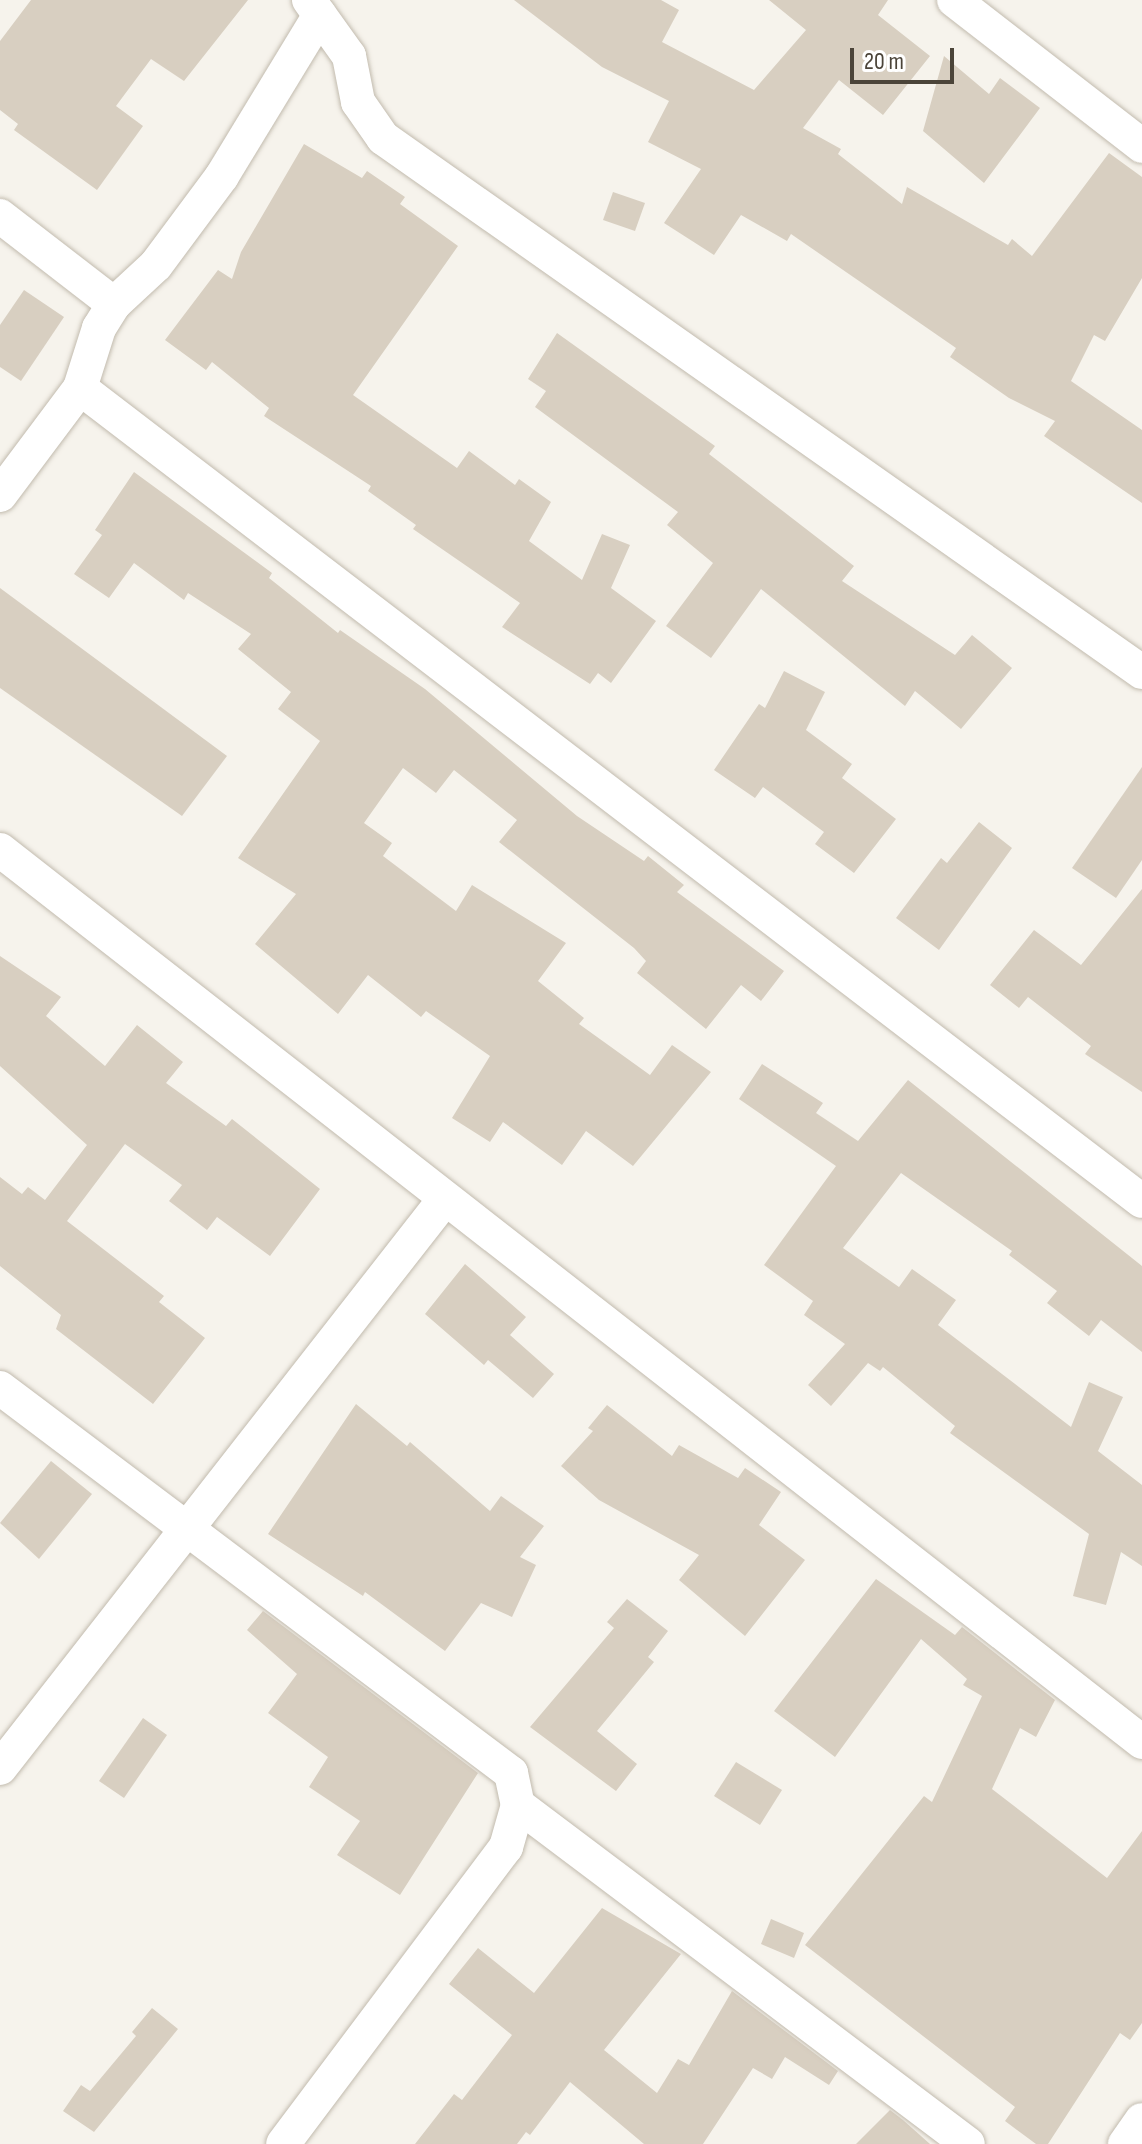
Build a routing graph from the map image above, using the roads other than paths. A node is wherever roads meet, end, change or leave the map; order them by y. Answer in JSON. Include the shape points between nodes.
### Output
{"nodes":[{"id":1,"x":954,"y":0,"type":"edge"},
{"id":2,"x":315,"y":7,"type":"edge"},
{"id":3,"x":1142,"y":146,"type":"edge"},
{"id":4,"x":0,"y":216,"type":"edge"},
{"id":5,"x":114,"y":304,"type":"junction"},
{"id":6,"x":80,"y":388,"type":"junction"},
{"id":7,"x":0,"y":495,"type":"edge"},
{"id":8,"x":1142,"y":672,"type":"edge"},
{"id":9,"x":0,"y":850,"type":"edge"},
{"id":10,"x":444,"y":1200,"type":"junction"},
{"id":11,"x":1142,"y":1201,"type":"edge"},
{"id":12,"x":0,"y":1388,"type":"edge"},
{"id":13,"x":186,"y":1529,"type":"junction"},
{"id":14,"x":1142,"y":1742,"type":"edge"},
{"id":15,"x":0,"y":1768,"type":"edge"},
{"id":16,"x":518,"y":1805,"type":"junction"},
{"id":17,"x":1142,"y":2120,"type":"edge"},
{"id":18,"x":283,"y":2144,"type":"edge"},
{"id":19,"x":968,"y":2144,"type":"edge"},
{"id":20,"x":1125,"y":2144,"type":"edge"}],
"edges":[{"from":1,"to":3,"type":"street"},
{"from":2,"to":5,"type":"street","via":[[222,176],[156,265]]},
{"from":2,"to":8,"type":"street","via":[[349,56],[358,102],[383,138]]},
{"from":4,"to":5,"type":"street"},
{"from":5,"to":6,"type":"street","via":[[99,328]]},
{"from":6,"to":7,"type":"street"},
{"from":6,"to":11,"type":"street"},
{"from":9,"to":10,"type":"street"},
{"from":10,"to":13,"type":"street"},
{"from":10,"to":14,"type":"street"},
{"from":12,"to":13,"type":"street"},
{"from":13,"to":15,"type":"street"},
{"from":13,"to":16,"type":"street","via":[[511,1773]]},
{"from":16,"to":18,"type":"street","via":[[506,1847]]},
{"from":16,"to":19,"type":"street"},
{"from":17,"to":20,"type":"street"}]}
